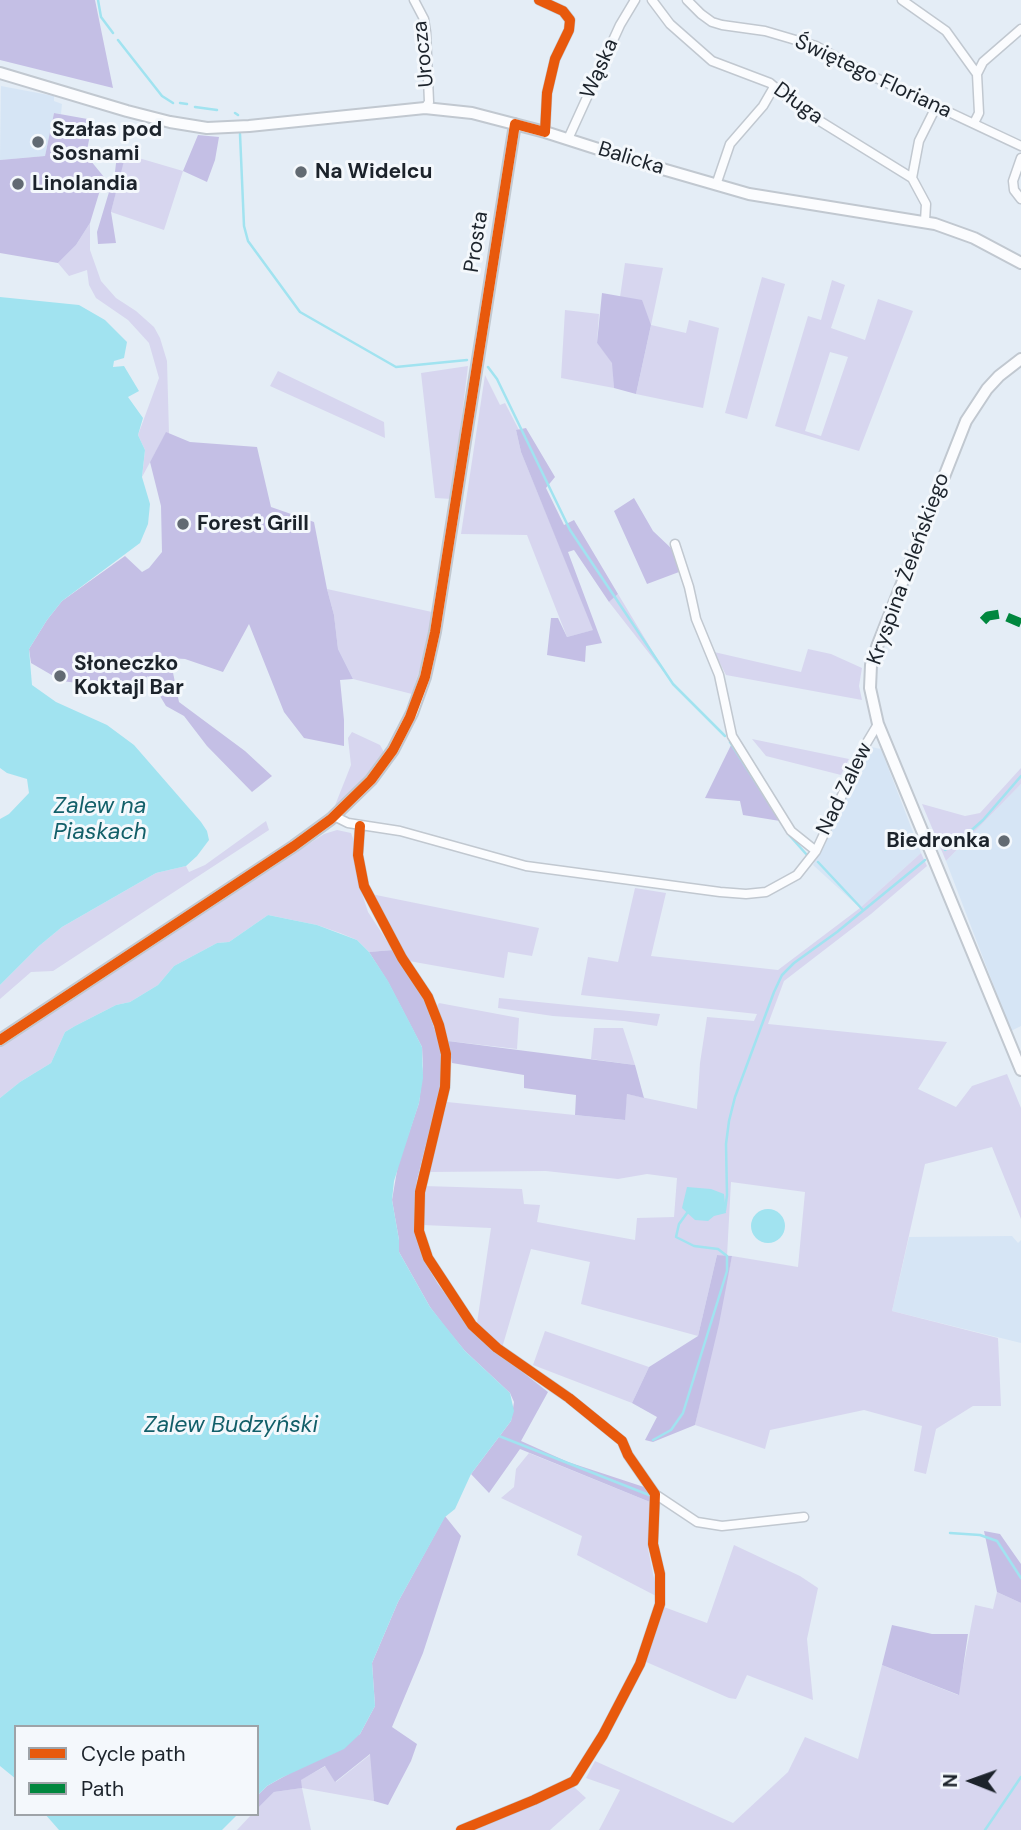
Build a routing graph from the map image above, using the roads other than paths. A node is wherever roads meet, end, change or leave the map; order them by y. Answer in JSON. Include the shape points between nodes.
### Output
{"nodes":[{"id":1,"x":414,"y":0,"type":"edge"},
{"id":2,"x":539,"y":0,"type":"edge"},
{"id":3,"x":635,"y":0,"type":"edge"},
{"id":4,"x":652,"y":0,"type":"edge"},
{"id":5,"x":687,"y":0,"type":"edge"},
{"id":6,"x":902,"y":0,"type":"edge"},
{"id":7,"x":1021,"y":29,"type":"edge"},
{"id":8,"x":0,"y":73,"type":"edge"},
{"id":9,"x":977,"y":74,"type":"junction"},
{"id":10,"x":774,"y":87,"type":"junction"},
{"id":11,"x":936,"y":107,"type":"junction"},
{"id":12,"x":425,"y":108,"type":"junction"},
{"id":13,"x":975,"y":123,"type":"junction"},
{"id":14,"x":515,"y":124,"type":"junction"},
{"id":15,"x":545,"y":132,"type":"junction"},
{"id":16,"x":568,"y":139,"type":"junction"},
{"id":17,"x":1021,"y":146,"type":"edge"},
{"id":18,"x":1021,"y":158,"type":"edge"},
{"id":19,"x":912,"y":178,"type":"junction"},
{"id":20,"x":716,"y":185,"type":"junction"},
{"id":21,"x":1021,"y":198,"type":"edge"},
{"id":22,"x":925,"y":221,"type":"junction"},
{"id":23,"x":1021,"y":263,"type":"edge"},
{"id":24,"x":1021,"y":359,"type":"edge"},
{"id":25,"x":675,"y":544,"type":"dead end"},
{"id":26,"x":878,"y":724,"type":"junction"},
{"id":27,"x":334,"y":816,"type":"junction"},
{"id":28,"x":360,"y":826,"type":"junction"},
{"id":29,"x":814,"y":853,"type":"junction"},
{"id":30,"x":0,"y":1040,"type":"edge"},
{"id":31,"x":1021,"y":1070,"type":"edge"},
{"id":32,"x":655,"y":1494,"type":"junction"},
{"id":33,"x":804,"y":1517,"type":"dead end"},
{"id":34,"x":461,"y":1830,"type":"edge"}],
"edges":[{"from":1,"to":12,"type":"street","name":"Urocza","via":[[426,32],[429,102]]},
{"from":2,"to":15,"type":"street","via":[[570,20],[547,93]]},
{"from":3,"to":16,"type":"street","name":"Wąska"},
{"from":4,"to":10,"type":"street","name":"Długa","via":[[670,24],[712,61]]},
{"from":5,"to":11,"type":"street","name":"Świętego Floriana","via":[[712,22],[816,46]]},
{"from":6,"to":9,"type":"street","via":[[946,31]]},
{"from":7,"to":9,"type":"street","via":[[983,62]]},
{"from":8,"to":12,"type":"main road","name":"Balicka","via":[[170,122],[207,128]]},
{"from":9,"to":13,"type":"street","via":[[979,113]]},
{"from":10,"to":19,"type":"street","name":"Długa","via":[[802,110]]},
{"from":10,"to":20,"type":"street","via":[[730,144]]},
{"from":11,"to":13,"type":"street","name":"Świętego Floriana"},
{"from":11,"to":19,"type":"street","via":[[919,141]]},
{"from":12,"to":14,"type":"main road","name":"Balicka"},
{"from":13,"to":17,"type":"street","name":"Świętego Floriana"},
{"from":14,"to":15,"type":"main road","name":"Balicka"},
{"from":14,"to":27,"type":"main road","name":"Prosta","via":[[425,677],[393,750],[371,780]]},
{"from":15,"to":16,"type":"main road","name":"Balicka"},
{"from":16,"to":20,"type":"main road","name":"Balicka"},
{"from":18,"to":21,"type":"street","via":[[1013,181]]},
{"from":19,"to":22,"type":"street","via":[[926,204]]},
{"from":20,"to":22,"type":"main road","name":"Balicka","via":[[782,200]]},
{"from":22,"to":23,"type":"main road","name":"Balicka","via":[[974,238]]},
{"from":24,"to":26,"type":"main road","name":"Kryspina Żeleńskiego","via":[[974,405],[947,466],[871,665],[870,688]]},
{"from":25,"to":29,"type":"street","via":[[696,619],[719,675],[732,736],[791,831]]},
{"from":26,"to":29,"type":"street","name":"Nad Zalew"},
{"from":26,"to":31,"type":"main road","name":"Kryspina Żeleńskiego"},
{"from":27,"to":28,"type":"street","name":"Nad Zalew"},
{"from":27,"to":30,"type":"main road","name":"Prosta"},
{"from":28,"to":29,"type":"street","name":"Nad Zalew","via":[[400,831],[526,866],[746,894],[782,885],[797,875]]},
{"from":28,"to":32,"type":"street","via":[[358,855],[364,886],[428,997],[446,1054],[445,1087],[419,1200],[419,1231],[428,1258],[472,1325],[622,1441]]},
{"from":32,"to":33,"type":"street","via":[[697,1522],[722,1526]]},
{"from":32,"to":34,"type":"street","via":[[653,1544],[660,1604],[640,1664],[603,1735],[574,1781]]}]}
